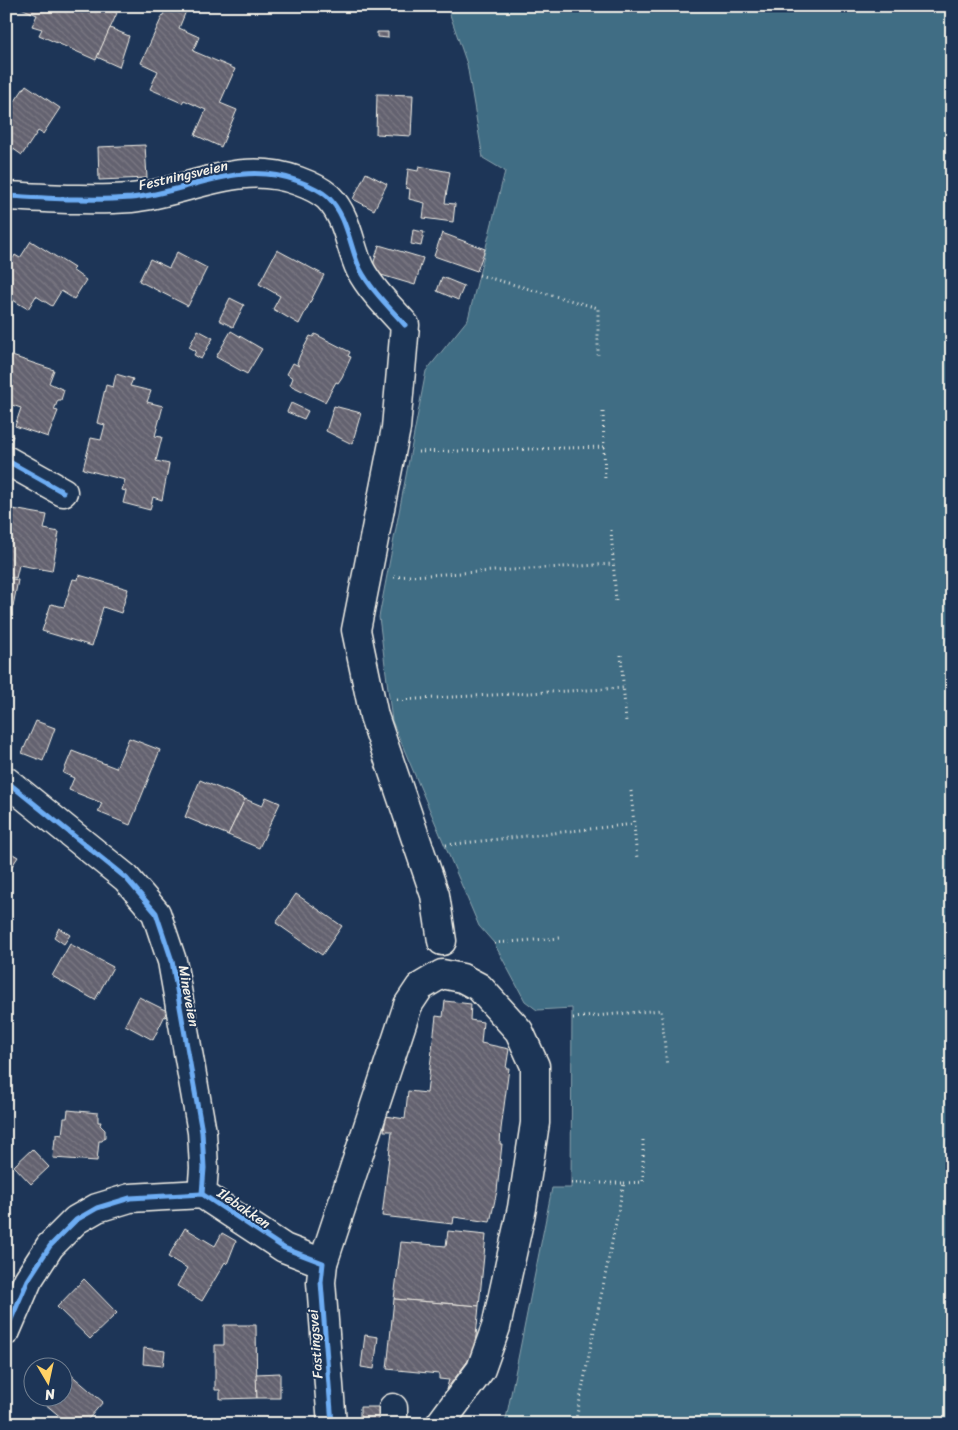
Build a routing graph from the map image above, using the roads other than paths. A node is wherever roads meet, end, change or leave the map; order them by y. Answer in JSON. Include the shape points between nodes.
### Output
{"nodes":[{"id":1,"x":6,"y":196,"type":"edge"},
{"id":2,"x":6,"y":460,"type":"edge"},
{"id":3,"x":62,"y":492,"type":"dead end"},
{"id":4,"x":6,"y":781,"type":"edge"},
{"id":5,"x":442,"y":941,"type":"dead end"},
{"id":6,"x":202,"y":1194,"type":"junction"},
{"id":7,"x":323,"y":1263,"type":"junction"},
{"id":8,"x":6,"y":1331,"type":"edge"},
{"id":9,"x":332,"y":1424,"type":"edge"},
{"id":10,"x":440,"y":1424,"type":"edge"}],
"edges":[{"from":1,"to":5,"type":"street","name":"Festningsveien","via":[[109,200],[150,196],[228,175],[260,173],[314,186],[337,207],[360,269],[405,325],[396,428],[356,630],[374,716],[435,895]]},
{"from":2,"to":3,"type":"street"},
{"from":4,"to":6,"type":"street","name":"Mineveien","via":[[126,878],[156,914],[172,961],[202,1132]]},
{"from":6,"to":7,"type":"street","name":"Ilebakken","via":[[284,1248]]},
{"from":6,"to":8,"type":"street","name":"Ilebakken","via":[[130,1198],[97,1208],[76,1220],[46,1252],[28,1280]]},
{"from":7,"to":9,"type":"street","name":"Fastingsvei","via":[[321,1282]]},
{"from":7,"to":10,"type":"street","name":"Fastingsvei","via":[[408,1005],[420,987],[442,974],[462,978],[479,987],[519,1031],[535,1066],[535,1123],[522,1208],[496,1327],[481,1369]]}]}
